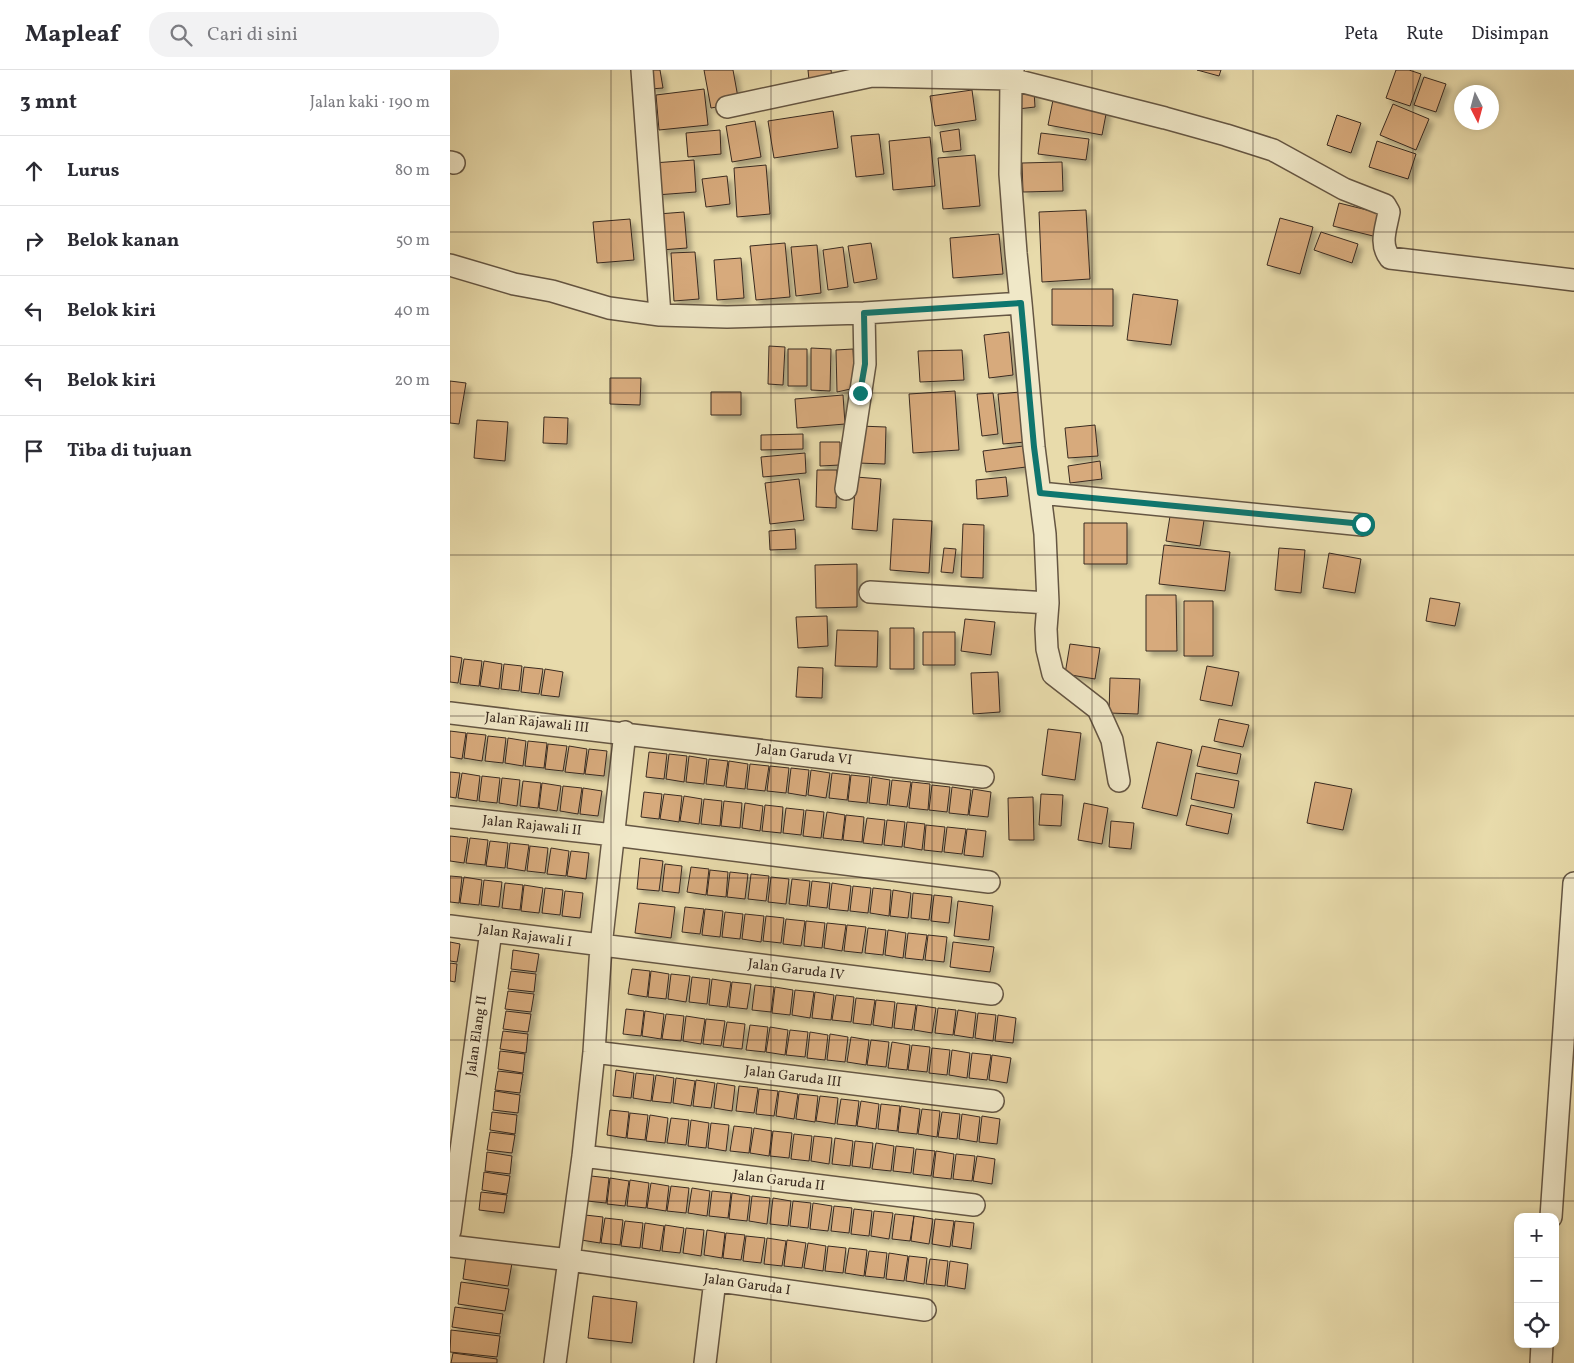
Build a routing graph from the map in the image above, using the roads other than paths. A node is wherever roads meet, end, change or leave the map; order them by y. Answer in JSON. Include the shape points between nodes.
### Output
{"nodes":[{"id":1,"x":642,"y":70,"type":"edge"},
{"id":2,"x":870,"y":73,"type":"edge"},
{"id":3,"x":1012,"y":75,"type":"edge"},
{"id":4,"x":727,"y":107,"type":"dead end"},
{"id":5,"x":450,"y":265,"type":"edge"},
{"id":6,"x":1574,"y":280,"type":"edge"},
{"id":7,"x":1021,"y":303,"type":"junction"},
{"id":8,"x":864,"y":313,"type":"junction"},
{"id":9,"x":660,"y":315,"type":"junction"},
{"id":10,"x":846,"y":489,"type":"dead end"},
{"id":11,"x":1040,"y":493,"type":"junction"},
{"id":12,"x":1363,"y":524,"type":"dead end"},
{"id":13,"x":870,"y":592,"type":"dead end"},
{"id":14,"x":1048,"y":602,"type":"junction"},
{"id":15,"x":450,"y":712,"type":"edge"},
{"id":16,"x":625,"y":732,"type":"junction"},
{"id":17,"x":983,"y":777,"type":"dead end"},
{"id":18,"x":1119,"y":781,"type":"dead end"},
{"id":19,"x":450,"y":817,"type":"edge"},
{"id":20,"x":614,"y":835,"type":"junction"},
{"id":21,"x":989,"y":882,"type":"dead end"},
{"id":22,"x":1574,"y":882,"type":"edge"},
{"id":23,"x":450,"y":926,"type":"edge"},
{"id":24,"x":491,"y":931,"type":"junction"},
{"id":25,"x":601,"y":946,"type":"junction"},
{"id":26,"x":992,"y":994,"type":"dead end"},
{"id":27,"x":594,"y":1052,"type":"junction"},
{"id":28,"x":993,"y":1101,"type":"dead end"},
{"id":29,"x":583,"y":1156,"type":"junction"},
{"id":30,"x":974,"y":1205,"type":"dead end"},
{"id":31,"x":1551,"y":1213,"type":"edge"},
{"id":32,"x":450,"y":1231,"type":"edge"},
{"id":33,"x":450,"y":1246,"type":"edge"},
{"id":34,"x":570,"y":1260,"type":"junction"},
{"id":35,"x":715,"y":1280,"type":"junction"},
{"id":36,"x":925,"y":1310,"type":"dead end"},
{"id":37,"x":1542,"y":1348,"type":"edge"},
{"id":38,"x":555,"y":1363,"type":"edge"},
{"id":39,"x":705,"y":1363,"type":"edge"},
{"id":40,"x":1541,"y":1363,"type":"edge"}],
"edges":[{"from":1,"to":9,"type":"street"},
{"from":2,"to":3,"type":"street"},
{"from":2,"to":4,"type":"street"},
{"from":3,"to":6,"type":"street","via":[[1273,150],[1344,189],[1385,205],[1389,212],[1383,242],[1390,258]]},
{"from":3,"to":7,"type":"street","via":[[1010,174]]},
{"from":5,"to":9,"type":"street","via":[[609,308]]},
{"from":7,"to":8,"type":"street"},
{"from":7,"to":11,"type":"street"},
{"from":8,"to":9,"type":"street","via":[[727,317]]},
{"from":8,"to":10,"type":"street","via":[[865,364]]},
{"from":11,"to":12,"type":"street"},
{"from":11,"to":14,"type":"street","via":[[1048,567]]},
{"from":13,"to":14,"type":"street"},
{"from":14,"to":18,"type":"street","via":[[1047,648],[1053,674],[1098,709],[1112,740]]},
{"from":15,"to":16,"type":"street","name":"Jalan Rajawali III"},
{"from":16,"to":17,"type":"street","name":"Jalan Garuda VI"},
{"from":16,"to":20,"type":"street"},
{"from":19,"to":20,"type":"street","name":"Jalan Rajawali II"},
{"from":20,"to":21,"type":"street","name":"Jalan Rajawali II"},
{"from":20,"to":25,"type":"street"},
{"from":22,"to":31,"type":"street"},
{"from":23,"to":24,"type":"street","name":"Jalan Rajawali I"},
{"from":24,"to":25,"type":"street","name":"Jalan Rajawali I"},
{"from":24,"to":32,"type":"street","name":"Jalan Elang II"},
{"from":25,"to":26,"type":"street","name":"Jalan Garuda IV"},
{"from":25,"to":27,"type":"street"},
{"from":27,"to":28,"type":"street","name":"Jalan Garuda III"},
{"from":27,"to":29,"type":"street"},
{"from":29,"to":30,"type":"street","name":"Jalan Garuda II"},
{"from":29,"to":34,"type":"street"},
{"from":33,"to":34,"type":"street","name":"Jalan Garuda I"},
{"from":34,"to":35,"type":"street","name":"Jalan Garuda I"},
{"from":34,"to":38,"type":"street"},
{"from":35,"to":36,"type":"street","name":"Jalan Garuda I"},
{"from":35,"to":39,"type":"street"},
{"from":37,"to":40,"type":"street"}]}
